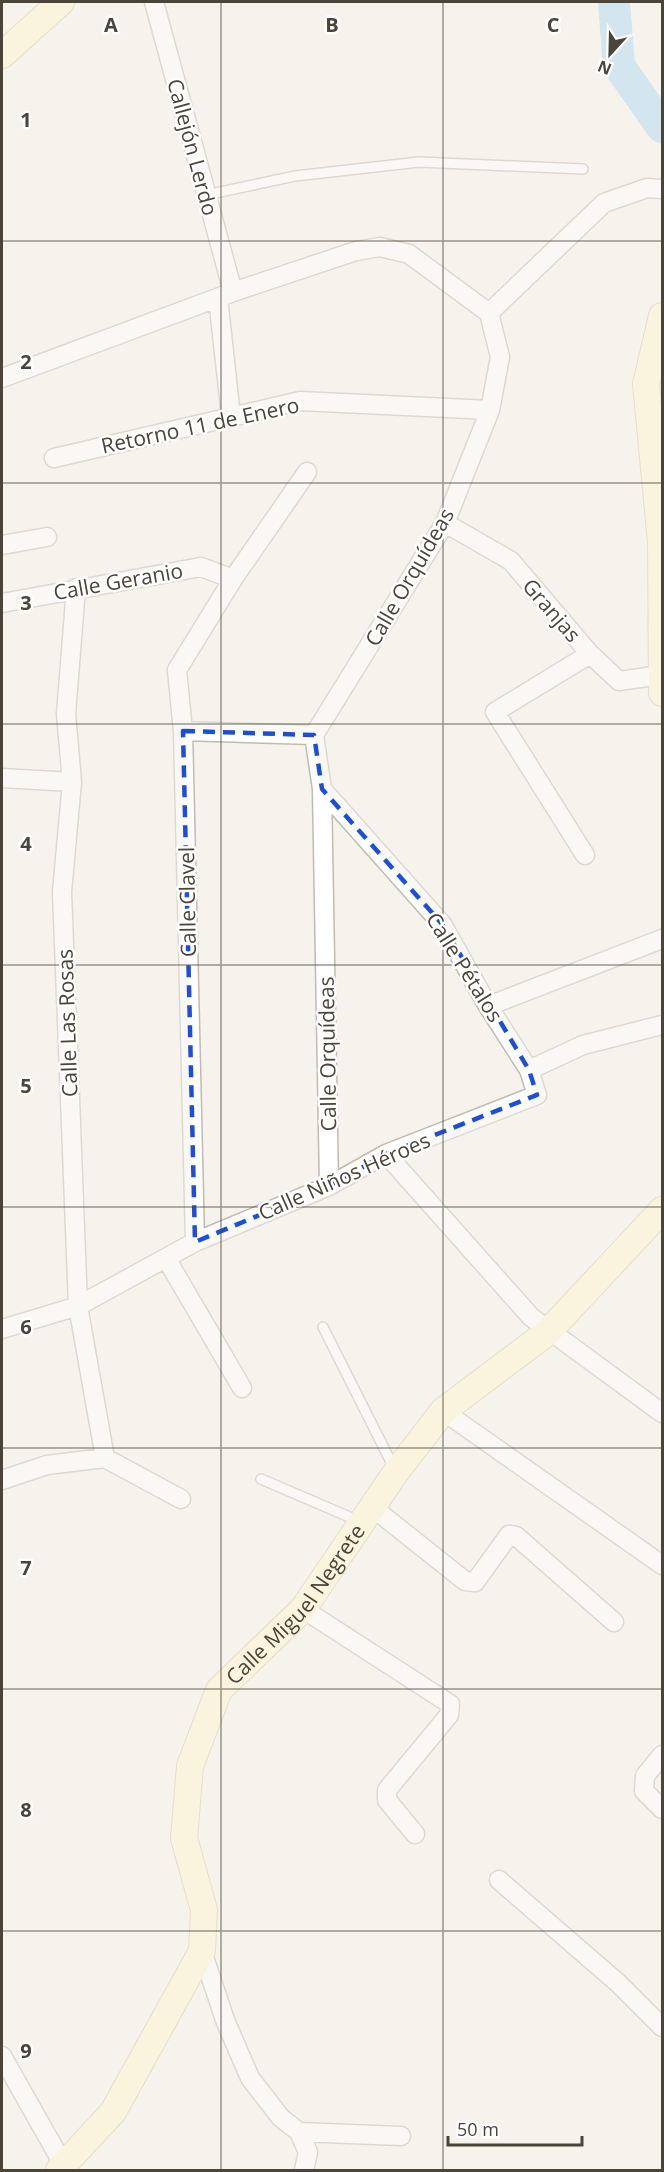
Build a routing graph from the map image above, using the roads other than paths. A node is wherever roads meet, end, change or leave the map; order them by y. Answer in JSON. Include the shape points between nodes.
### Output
{"nodes":[{"id":1,"x":61,"y":2,"type":"edge"},
{"id":2,"x":154,"y":2,"type":"edge"},
{"id":3,"x":2,"y":55,"type":"edge"},
{"id":4,"x":583,"y":170,"type":"dead end"},
{"id":5,"x":663,"y":189,"type":"edge"},
{"id":6,"x":207,"y":195,"type":"junction"},
{"id":7,"x":225,"y":295,"type":"junction"},
{"id":8,"x":489,"y":313,"type":"junction"},
{"id":9,"x":663,"y":315,"type":"edge"},
{"id":10,"x":2,"y":378,"type":"edge"},
{"id":11,"x":490,"y":411,"type":"junction"},
{"id":12,"x":231,"y":416,"type":"junction"},
{"id":13,"x":54,"y":458,"type":"dead end"},
{"id":14,"x":307,"y":472,"type":"dead end"},
{"id":15,"x":445,"y":523,"type":"junction"},
{"id":16,"x":47,"y":537,"type":"dead end"},
{"id":17,"x":2,"y":545,"type":"edge"},
{"id":18,"x":233,"y":579,"type":"junction"},
{"id":19,"x":76,"y":588,"type":"junction"},
{"id":20,"x":2,"y":603,"type":"edge"},
{"id":21,"x":590,"y":654,"type":"junction"},
{"id":22,"x":662,"y":686,"type":"edge"},
{"id":23,"x":183,"y":731,"type":"junction"},
{"id":24,"x":314,"y":735,"type":"junction"},
{"id":25,"x":2,"y":778,"type":"edge"},
{"id":26,"x":72,"y":782,"type":"junction"},
{"id":27,"x":322,"y":789,"type":"junction"},
{"id":28,"x":585,"y":855,"type":"dead end"},
{"id":29,"x":663,"y":939,"type":"edge"},
{"id":30,"x":488,"y":1006,"type":"junction"},
{"id":31,"x":663,"y":1025,"type":"edge"},
{"id":32,"x":529,"y":1070,"type":"junction"},
{"id":33,"x":386,"y":1154,"type":"junction"},
{"id":34,"x":329,"y":1186,"type":"junction"},
{"id":35,"x":662,"y":1211,"type":"edge"},
{"id":36,"x":195,"y":1242,"type":"junction"},
{"id":37,"x":166,"y":1258,"type":"junction"},
{"id":38,"x":78,"y":1306,"type":"junction"},
{"id":39,"x":323,"y":1327,"type":"dead end"},
{"id":40,"x":2,"y":1329,"type":"edge"},
{"id":41,"x":548,"y":1332,"type":"junction"},
{"id":42,"x":242,"y":1388,"type":"dead end"},
{"id":43,"x":443,"y":1411,"type":"junction"},
{"id":44,"x":663,"y":1413,"type":"edge"},
{"id":45,"x":105,"y":1458,"type":"junction"},
{"id":46,"x":396,"y":1472,"type":"junction"},
{"id":47,"x":261,"y":1479,"type":"dead end"},
{"id":48,"x":2,"y":1480,"type":"edge"},
{"id":49,"x":181,"y":1499,"type":"dead end"},
{"id":50,"x":367,"y":1515,"type":"junction"},
{"id":51,"x":663,"y":1565,"type":"edge"},
{"id":52,"x":303,"y":1609,"type":"junction"},
{"id":53,"x":614,"y":1622,"type":"dead end"},
{"id":54,"x":663,"y":1755,"type":"edge"},
{"id":55,"x":663,"y":1809,"type":"edge"},
{"id":56,"x":415,"y":1834,"type":"dead end"},
{"id":57,"x":499,"y":1880,"type":"dead end"},
{"id":58,"x":202,"y":1951,"type":"junction"},
{"id":59,"x":663,"y":2026,"type":"edge"},
{"id":60,"x":2,"y":2056,"type":"edge"},
{"id":61,"x":299,"y":2132,"type":"junction"},
{"id":62,"x":401,"y":2136,"type":"dead end"},
{"id":63,"x":61,"y":2167,"type":"edge"},
{"id":64,"x":304,"y":2170,"type":"edge"}],
"edges":[{"from":1,"to":3,"type":"street"},
{"from":2,"to":6,"type":"street","name":"Callejón Lerdo"},
{"from":4,"to":6,"type":"lane","via":[[419,162],[295,176]]},
{"from":5,"to":8,"type":"street","via":[[647,188],[604,203]]},
{"from":6,"to":7,"type":"street","name":"Callejón Lerdo"},
{"from":7,"to":8,"type":"street","via":[[356,251],[380,247],[409,254]]},
{"from":7,"to":10,"type":"street"},
{"from":7,"to":12,"type":"street","name":"Callejón Lerdo"},
{"from":8,"to":11,"type":"street","name":"Calle Orquídeas","via":[[500,357]]},
{"from":9,"to":22,"type":"street","via":[[646,384],[661,542]]},
{"from":11,"to":12,"type":"street","name":"Retorno 11 de Enero","via":[[300,400]]},
{"from":11,"to":15,"type":"street","name":"Calle Orquídeas"},
{"from":12,"to":13,"type":"street","name":"Retorno 11 de Enero"},
{"from":14,"to":18,"type":"street","name":"Calle Clavel"},
{"from":15,"to":21,"type":"street","name":"Granjas","via":[[511,561]]},
{"from":15,"to":24,"type":"street","name":"Calle Orquídeas"},
{"from":16,"to":17,"type":"street"},
{"from":18,"to":19,"type":"street","name":"Calle Geranio","via":[[201,567]]},
{"from":18,"to":23,"type":"street","name":"Calle Clavel","via":[[177,670]]},
{"from":19,"to":20,"type":"street","name":"Calle Geranio"},
{"from":19,"to":26,"type":"street","name":"Calle Las Rosas","via":[[66,714]]},
{"from":21,"to":22,"type":"street","name":"Granjas","via":[[619,681]]},
{"from":21,"to":28,"type":"street","via":[[495,712]]},
{"from":23,"to":24,"type":"street"},
{"from":23,"to":36,"type":"street","name":"Calle Clavel"},
{"from":24,"to":27,"type":"street","name":"Calle Orquídeas"},
{"from":25,"to":26,"type":"street"},
{"from":26,"to":38,"type":"street","name":"Calle Las Rosas","via":[[62,892]]},
{"from":27,"to":30,"type":"street","name":"Calle Pétalos","via":[[442,924]]},
{"from":27,"to":34,"type":"street","name":"Calle Orquídeas"},
{"from":29,"to":30,"type":"street"},
{"from":30,"to":32,"type":"street","name":"Calle Pétalos"},
{"from":31,"to":32,"type":"street","via":[[583,1045]]},
{"from":32,"to":33,"type":"street","name":"Calle Niños Héroes","via":[[537,1095]]},
{"from":33,"to":34,"type":"street","name":"Calle Niños Héroes"},
{"from":33,"to":41,"type":"street"},
{"from":34,"to":36,"type":"street","name":"Calle Niños Héroes"},
{"from":35,"to":41,"type":"street","name":"Calle Miguel Negrete"},
{"from":36,"to":37,"type":"street","name":"Calle Niños Héroes"},
{"from":37,"to":38,"type":"street","name":"Calle Niños Héroes"},
{"from":37,"to":42,"type":"street"},
{"from":38,"to":40,"type":"street","name":"Calle Niños Héroes"},
{"from":38,"to":45,"type":"street","name":"Calle Las Rosas"},
{"from":39,"to":46,"type":"lane"},
{"from":41,"to":43,"type":"street","name":"Calle Miguel Negrete"},
{"from":41,"to":44,"type":"street"},
{"from":43,"to":46,"type":"street","name":"Calle Miguel Negrete"},
{"from":43,"to":51,"type":"street"},
{"from":45,"to":48,"type":"street","via":[[46,1465]]},
{"from":45,"to":49,"type":"street"},
{"from":46,"to":50,"type":"street","name":"Calle Miguel Negrete"},
{"from":47,"to":50,"type":"lane"},
{"from":50,"to":52,"type":"street","name":"Calle Miguel Negrete"},
{"from":50,"to":53,"type":"street","via":[[465,1581],[475,1582],[509,1535],[516,1536]]},
{"from":52,"to":56,"type":"street","via":[[450,1704],[448,1715],[387,1790],[387,1800]]},
{"from":52,"to":58,"type":"street","name":"Calle Miguel Negrete","via":[[219,1690],[190,1766],[184,1838],[204,1910]]},
{"from":54,"to":55,"type":"street","via":[[645,1776],[644,1791]]},
{"from":57,"to":59,"type":"street"},
{"from":58,"to":61,"type":"street","via":[[250,2078],[281,2118]]},
{"from":58,"to":63,"type":"street","name":"Calle Miguel Negrete","via":[[113,2112]]},
{"from":60,"to":63,"type":"street"},
{"from":61,"to":62,"type":"street"},
{"from":61,"to":64,"type":"street","via":[[308,2152]]}]}
